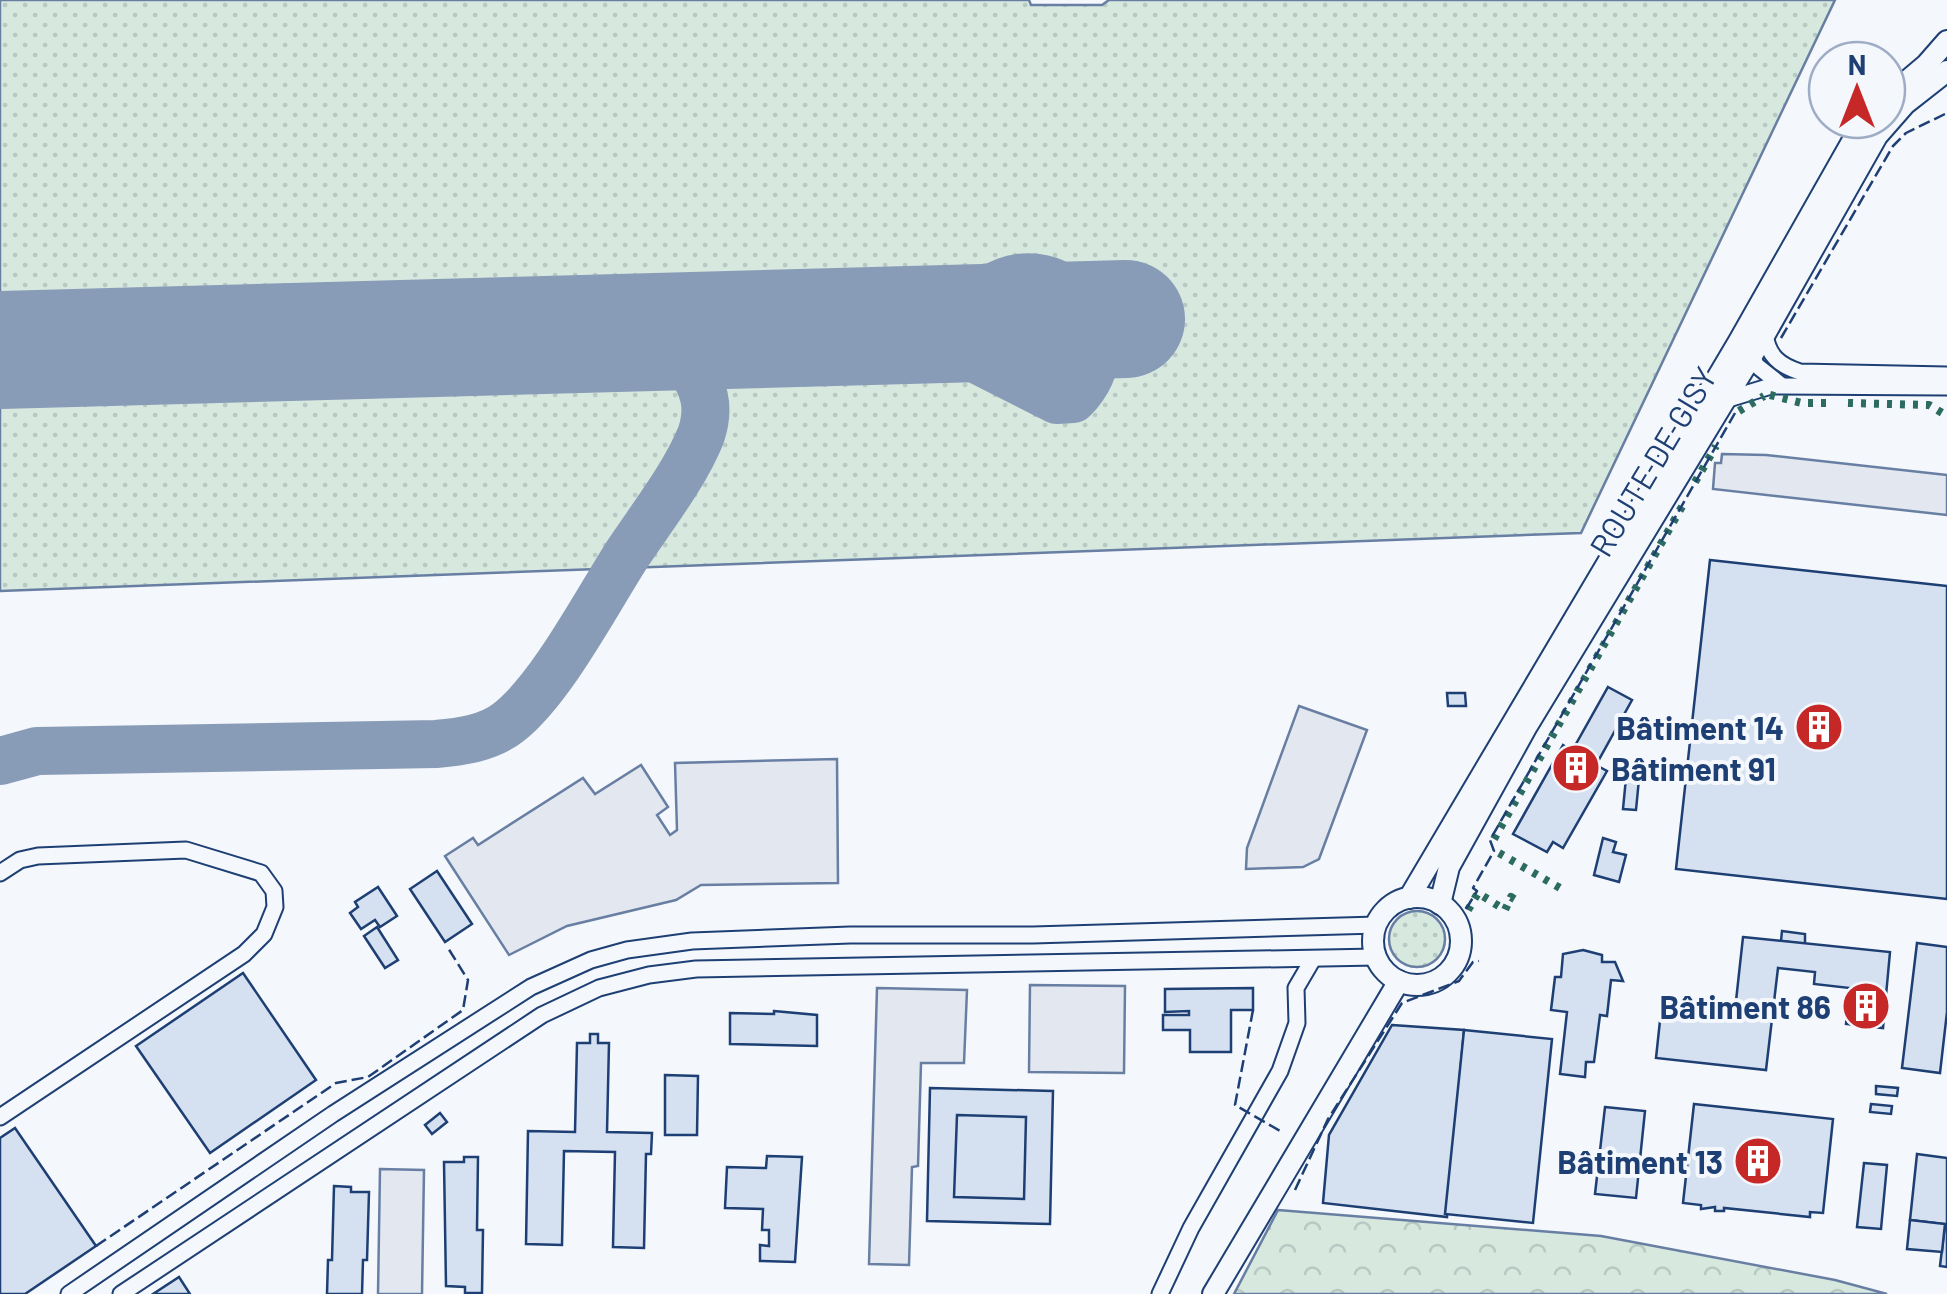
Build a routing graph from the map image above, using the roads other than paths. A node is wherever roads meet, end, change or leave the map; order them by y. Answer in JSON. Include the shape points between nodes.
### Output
{"nodes":[{"id":1,"x":1947,"y":41,"type":"edge"},
{"id":2,"x":1947,"y":71,"type":"edge"},
{"id":3,"x":1907,"y":79,"type":"edge"},
{"id":4,"x":1853,"y":140,"type":"edge"},
{"id":5,"x":1756,"y":330,"type":"junction"},
{"id":6,"x":1751,"y":354,"type":"junction"},
{"id":7,"x":1947,"y":375,"type":"edge"},
{"id":8,"x":1781,"y":386,"type":"junction"},
{"id":9,"x":1947,"y":387,"type":"edge"},
{"id":10,"x":1724,"y":400,"type":"junction"},
{"id":11,"x":0,"y":873,"type":"edge"},
{"id":12,"x":1410,"y":898,"type":"junction"},
{"id":13,"x":1440,"y":904,"type":"junction"},
{"id":14,"x":1376,"y":925,"type":"junction"},
{"id":15,"x":1377,"y":957,"type":"junction"},
{"id":16,"x":1313,"y":959,"type":"junction"},
{"id":17,"x":1398,"y":981,"type":"junction"},
{"id":18,"x":0,"y":1117,"type":"edge"},
{"id":19,"x":69,"y":1294,"type":"edge"},
{"id":20,"x":121,"y":1294,"type":"edge"},
{"id":21,"x":1160,"y":1294,"type":"edge"},
{"id":22,"x":1212,"y":1294,"type":"edge"}],
"edges":[{"from":1,"to":3,"type":"street"},
{"from":2,"to":5,"type":"street","name":"ROUTE DE GISY","via":[[1876,136]]},
{"from":4,"to":5,"type":"street","name":"ROUTE DE GISY"},
{"from":5,"to":6,"type":"street","name":"ROUTE DE GISY"},
{"from":5,"to":7,"type":"street","via":[[1782,366],[1800,372]]},
{"from":5,"to":12,"type":"street","name":"ROUTE DE GISY"},
{"from":6,"to":8,"type":"street"},
{"from":6,"to":10,"type":"street","name":"ROUTE DE GISY"},
{"from":8,"to":9,"type":"street"},
{"from":8,"to":10,"type":"street"},
{"from":10,"to":13,"type":"street","name":"ROUTE DE GISY","via":[[1527,726],[1450,866]]},
{"from":11,"to":18,"type":"street","via":[[38,856],[186,850],[260,873],[274,890],[275,907],[264,934],[244,954]]},
{"from":12,"to":13,"type":"street"},
{"from":12,"to":14,"type":"street"},
{"from":13,"to":17,"type":"street","via":[[1456,919],[1457,959],[1438,980]]},
{"from":14,"to":15,"type":"street"},
{"from":14,"to":19,"type":"street","via":[[692,941],[591,960],[530,987]]},
{"from":15,"to":16,"type":"street"},
{"from":15,"to":17,"type":"street"},
{"from":16,"to":20,"type":"street","via":[[696,969],[599,988],[512,1032]]},
{"from":16,"to":21,"type":"street","via":[[1296,988],[1296,1023],[1280,1071]]},
{"from":17,"to":22,"type":"street"}]}
